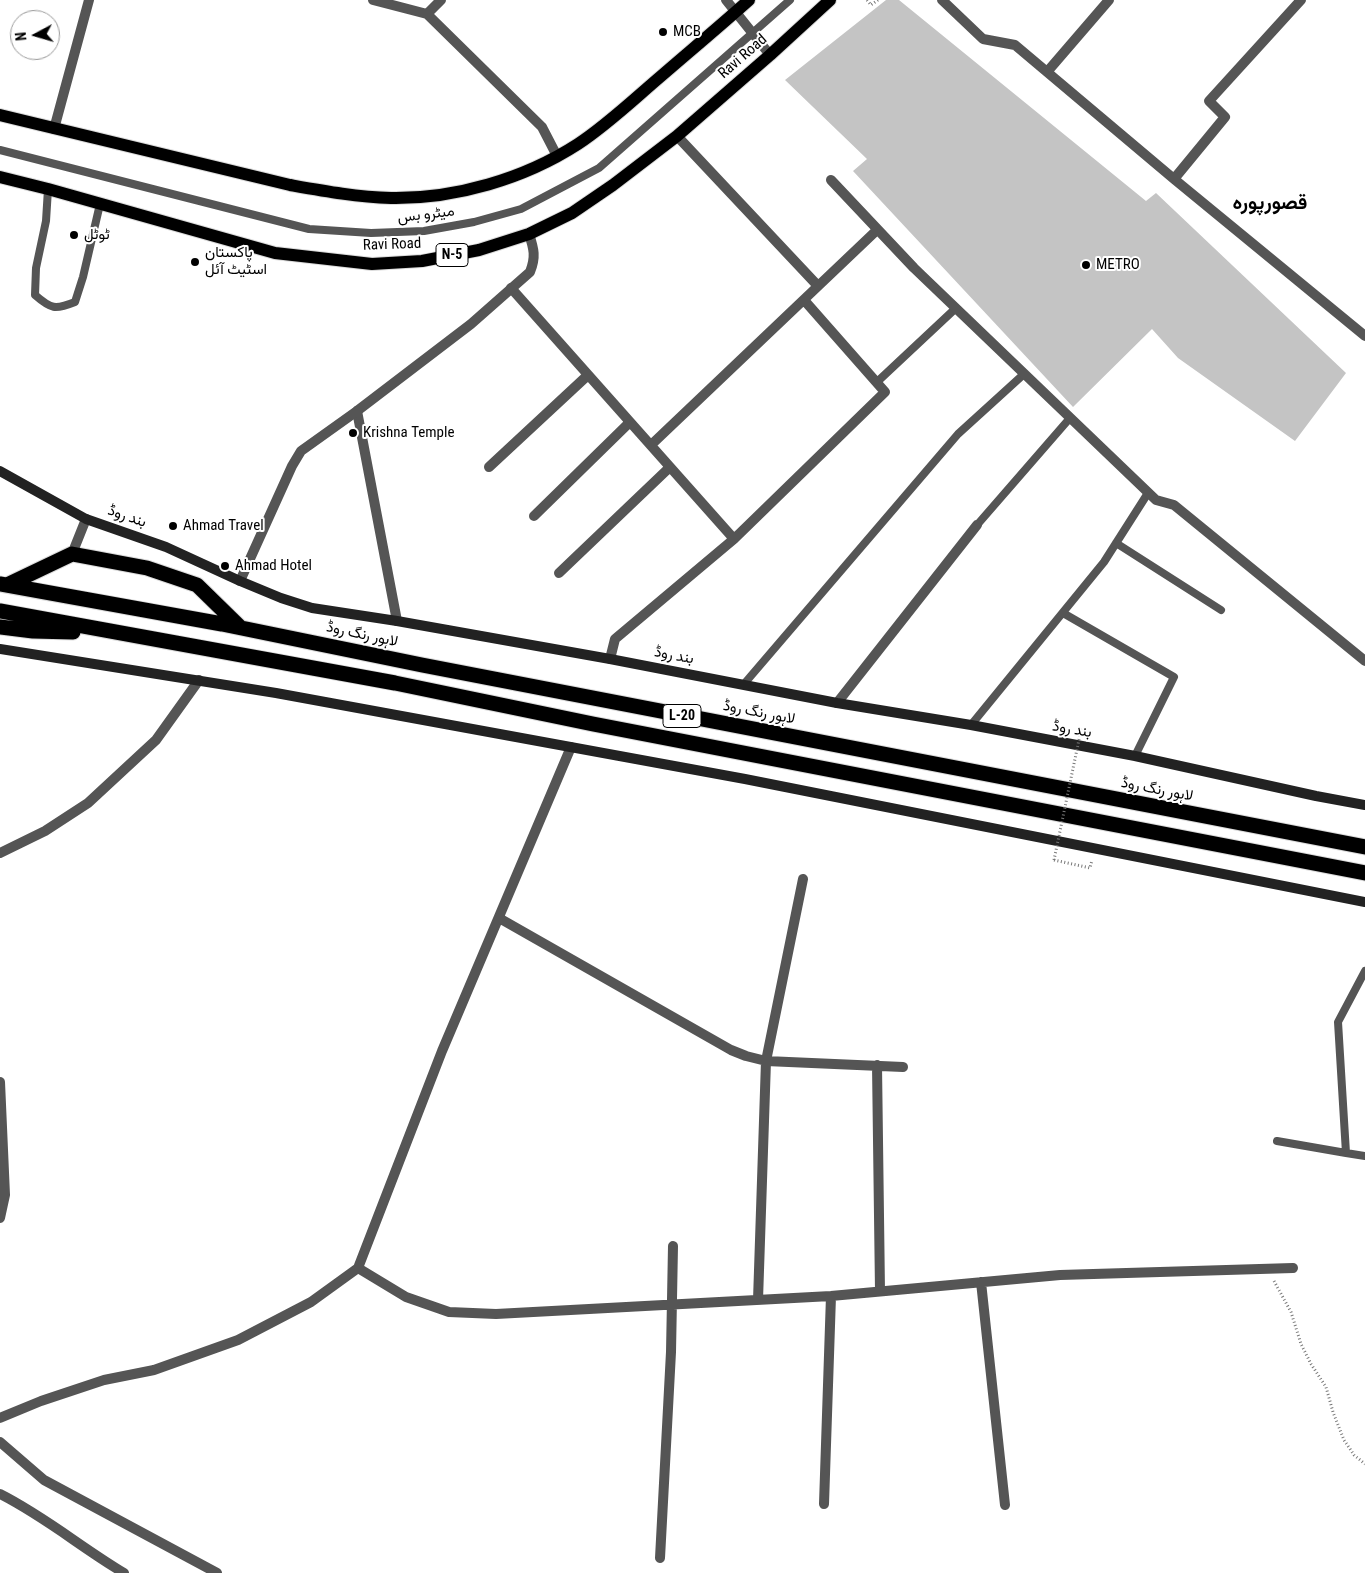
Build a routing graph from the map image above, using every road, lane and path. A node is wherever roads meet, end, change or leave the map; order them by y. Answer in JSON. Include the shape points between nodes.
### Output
{"nodes":[{"id":1,"x":89,"y":0,"type":"edge"},
{"id":2,"x":373,"y":0,"type":"edge"},
{"id":3,"x":441,"y":0,"type":"edge"},
{"id":4,"x":726,"y":0,"type":"edge"},
{"id":5,"x":749,"y":0,"type":"edge"},
{"id":6,"x":790,"y":0,"type":"edge"},
{"id":7,"x":830,"y":0,"type":"edge"},
{"id":8,"x":867,"y":0,"type":"edge"},
{"id":9,"x":878,"y":0,"type":"edge"},
{"id":10,"x":942,"y":0,"type":"edge"},
{"id":11,"x":1109,"y":0,"type":"edge"},
{"id":12,"x":1301,"y":0,"type":"edge"},
{"id":13,"x":736,"y":11,"type":"junction"},
{"id":14,"x":426,"y":14,"type":"junction"},
{"id":15,"x":752,"y":33,"type":"junction"},
{"id":16,"x":770,"y":56,"type":"junction"},
{"id":17,"x":1047,"y":72,"type":"junction"},
{"id":18,"x":0,"y":116,"type":"edge"},
{"id":19,"x":54,"y":129,"type":"junction"},
{"id":20,"x":677,"y":136,"type":"junction"},
{"id":21,"x":0,"y":150,"type":"edge"},
{"id":22,"x":557,"y":156,"type":"junction"},
{"id":23,"x":0,"y":177,"type":"edge"},
{"id":24,"x":1174,"y":179,"type":"junction"},
{"id":25,"x":831,"y":180,"type":"dead end"},
{"id":26,"x":48,"y":189,"type":"junction"},
{"id":27,"x":100,"y":204,"type":"junction"},
{"id":28,"x":878,"y":230,"type":"junction"},
{"id":29,"x":529,"y":234,"type":"junction"},
{"id":30,"x":818,"y":286,"type":"junction"},
{"id":31,"x":511,"y":288,"type":"junction"},
{"id":32,"x":804,"y":300,"type":"junction"},
{"id":33,"x":956,"y":308,"type":"junction"},
{"id":34,"x":1365,"y":336,"type":"edge"},
{"id":35,"x":588,"y":374,"type":"junction"},
{"id":36,"x":1024,"y":374,"type":"junction"},
{"id":37,"x":877,"y":382,"type":"junction"},
{"id":38,"x":357,"y":411,"type":"junction"},
{"id":39,"x":1070,"y":418,"type":"junction"},
{"id":40,"x":630,"y":422,"type":"junction"},
{"id":41,"x":651,"y":445,"type":"junction"},
{"id":42,"x":489,"y":467,"type":"dead end"},
{"id":43,"x":670,"y":467,"type":"junction"},
{"id":44,"x":0,"y":471,"type":"edge"},
{"id":45,"x":1148,"y":493,"type":"junction"},
{"id":46,"x":534,"y":516,"type":"dead end"},
{"id":47,"x":86,"y":520,"type":"junction"},
{"id":48,"x":977,"y":525,"type":"joint"},
{"id":49,"x":734,"y":539,"type":"junction"},
{"id":50,"x":1116,"y":543,"type":"junction"},
{"id":51,"x":72,"y":554,"type":"junction"},
{"id":52,"x":559,"y":573,"type":"dead end"},
{"id":53,"x":240,"y":581,"type":"junction"},
{"id":54,"x":3,"y":584,"type":"edge"},
{"id":55,"x":1222,"y":610,"type":"dead end"},
{"id":56,"x":0,"y":611,"type":"edge"},
{"id":57,"x":1062,"y":613,"type":"junction"},
{"id":58,"x":397,"y":621,"type":"junction"},
{"id":59,"x":0,"y":627,"type":"edge"},
{"id":60,"x":241,"y":628,"type":"junction"},
{"id":61,"x":114,"y":633,"type":"junction"},
{"id":62,"x":0,"y":637,"type":"edge"},
{"id":63,"x":0,"y":649,"type":"edge"},
{"id":64,"x":610,"y":659,"type":"junction"},
{"id":65,"x":1365,"y":661,"type":"edge"},
{"id":66,"x":199,"y":680,"type":"junction"},
{"id":67,"x":744,"y":684,"type":"junction"},
{"id":68,"x":837,"y":703,"type":"junction"},
{"id":69,"x":971,"y":725,"type":"junction"},
{"id":70,"x":1081,"y":730,"type":"dead end"},
{"id":71,"x":571,"y":747,"type":"junction"},
{"id":72,"x":1135,"y":756,"type":"junction"},
{"id":73,"x":1365,"y":805,"type":"edge"},
{"id":74,"x":1365,"y":847,"type":"edge"},
{"id":75,"x":0,"y":853,"type":"edge"},
{"id":76,"x":1090,"y":868,"type":"dead end"},
{"id":77,"x":1365,"y":873,"type":"edge"},
{"id":78,"x":802,"y":879,"type":"dead end"},
{"id":79,"x":1365,"y":902,"type":"edge"},
{"id":80,"x":499,"y":918,"type":"junction"},
{"id":81,"x":1365,"y":971,"type":"edge"},
{"id":82,"x":766,"y":1061,"type":"junction"},
{"id":83,"x":878,"y":1065,"type":"junction"},
{"id":84,"x":903,"y":1067,"type":"dead end"},
{"id":85,"x":0,"y":1082,"type":"edge"},
{"id":86,"x":1277,"y":1141,"type":"dead end"},
{"id":87,"x":1346,"y":1152,"type":"junction"},
{"id":88,"x":1365,"y":1156,"type":"edge"},
{"id":89,"x":0,"y":1218,"type":"edge"},
{"id":90,"x":673,"y":1246,"type":"dead end"},
{"id":91,"x":358,"y":1268,"type":"junction"},
{"id":92,"x":1293,"y":1268,"type":"dead end"},
{"id":93,"x":1267,"y":1269,"type":"junction"},
{"id":94,"x":981,"y":1282,"type":"junction"},
{"id":95,"x":880,"y":1291,"type":"junction"},
{"id":96,"x":831,"y":1296,"type":"junction"},
{"id":97,"x":758,"y":1300,"type":"junction"},
{"id":98,"x":673,"y":1304,"type":"junction"},
{"id":99,"x":0,"y":1418,"type":"edge"},
{"id":100,"x":0,"y":1442,"type":"edge"},
{"id":101,"x":1365,"y":1464,"type":"edge"},
{"id":102,"x":0,"y":1494,"type":"edge"},
{"id":103,"x":824,"y":1504,"type":"dead end"},
{"id":104,"x":1005,"y":1505,"type":"dead end"},
{"id":105,"x":660,"y":1558,"type":"dead end"},
{"id":106,"x":124,"y":1573,"type":"edge"},
{"id":107,"x":218,"y":1573,"type":"edge"}],
"edges":[{"from":1,"to":19,"type":"street"},
{"from":2,"to":14,"type":"street"},
{"from":3,"to":14,"type":"street"},
{"from":4,"to":13,"type":"street"},
{"from":5,"to":13,"type":"main road"},
{"from":6,"to":15,"type":"lane","name":"میٹرو بس"},
{"from":7,"to":16,"type":"main road","name":"Ravi Road","number":"N-5"},
{"from":8,"to":9,"type":"path","via":[[871,5]]},
{"from":10,"to":17,"type":"street","via":[[983,39],[1016,45]]},
{"from":11,"to":17,"type":"street"},
{"from":12,"to":24,"type":"street","via":[[1209,101],[1225,117]]},
{"from":13,"to":15,"type":"street"},
{"from":13,"to":22,"type":"main road","via":[[604,125]]},
{"from":14,"to":22,"type":"street","via":[[542,127]]},
{"from":15,"to":16,"type":"street"},
{"from":15,"to":21,"type":"lane","name":"میٹرو بس","via":[[599,168],[521,209],[424,231],[371,233],[309,229]]},
{"from":16,"to":20,"type":"main road","name":"Ravi Road","number":"N-5"},
{"from":17,"to":24,"type":"street"},
{"from":18,"to":19,"type":"main road"},
{"from":19,"to":22,"type":"main road","via":[[290,185],[359,196],[416,197],[456,192],[513,176]]},
{"from":20,"to":29,"type":"main road","name":"Ravi Road","number":"N-5","via":[[572,213]]},
{"from":20,"to":30,"type":"street"},
{"from":23,"to":26,"type":"main road","name":"Ravi Road","number":"N-5"},
{"from":24,"to":34,"type":"street"},
{"from":25,"to":28,"type":"street"},
{"from":26,"to":27,"type":"main road","name":"Ravi Road","number":"N-5"},
{"from":26,"to":27,"type":"lane","via":[[35,295],[47,306],[60,308],[74,302]]},
{"from":27,"to":29,"type":"main road","name":"Ravi Road","number":"N-5","via":[[275,253],[372,264],[422,261],[479,250]]},
{"from":28,"to":30,"type":"street"},
{"from":28,"to":33,"type":"street"},
{"from":29,"to":31,"type":"street","via":[[535,253],[534,263],[530,272]]},
{"from":30,"to":32,"type":"street"},
{"from":31,"to":35,"type":"street"},
{"from":31,"to":38,"type":"street","via":[[471,324]]},
{"from":32,"to":37,"type":"street"},
{"from":32,"to":41,"type":"street"},
{"from":33,"to":36,"type":"street"},
{"from":33,"to":37,"type":"lane"},
{"from":35,"to":40,"type":"street"},
{"from":35,"to":42,"type":"street"},
{"from":36,"to":39,"type":"street"},
{"from":36,"to":67,"type":"lane","via":[[958,434]]},
{"from":37,"to":49,"type":"street","via":[[885,392]]},
{"from":38,"to":53,"type":"street","via":[[301,451]]},
{"from":38,"to":58,"type":"street"},
{"from":39,"to":45,"type":"street"},
{"from":39,"to":48,"type":"lane"},
{"from":40,"to":41,"type":"street"},
{"from":40,"to":46,"type":"street"},
{"from":41,"to":43,"type":"street"},
{"from":43,"to":49,"type":"street"},
{"from":43,"to":52,"type":"street"},
{"from":44,"to":47,"type":"main road","name":"بند روڈ"},
{"from":45,"to":50,"type":"lane"},
{"from":45,"to":65,"type":"street","via":[[1156,500],[1174,505]]},
{"from":47,"to":51,"type":"street"},
{"from":47,"to":53,"type":"main road","name":"بند روڈ","via":[[166,547]]},
{"from":48,"to":68,"type":"street"},
{"from":49,"to":64,"type":"street","via":[[615,639]]},
{"from":50,"to":55,"type":"lane"},
{"from":50,"to":57,"type":"lane"},
{"from":51,"to":54,"type":"highway"},
{"from":51,"to":60,"type":"highway","via":[[147,568],[197,585]]},
{"from":53,"to":58,"type":"main road","name":"بند روڈ","via":[[312,608]]},
{"from":54,"to":60,"type":"highway","name":"لاہور رنگ روڈ","number":"L-20"},
{"from":56,"to":61,"type":"highway","number":"L-20"},
{"from":57,"to":69,"type":"lane"},
{"from":57,"to":72,"type":"lane","via":[[1174,677]]},
{"from":58,"to":64,"type":"main road","name":"بند روڈ"},
{"from":59,"to":61,"type":"highway"},
{"from":59,"to":62,"type":"street"},
{"from":60,"to":74,"type":"highway","name":"لاہور رنگ روڈ","number":"L-20"},
{"from":61,"to":77,"type":"highway","number":"L-20","via":[[395,683]]},
{"from":63,"to":66,"type":"main road"},
{"from":64,"to":67,"type":"main road","name":"بند روڈ"},
{"from":66,"to":71,"type":"main road"},
{"from":66,"to":75,"type":"street","via":[[156,740],[88,803]]},
{"from":67,"to":68,"type":"main road","name":"بند روڈ"},
{"from":68,"to":69,"type":"main road","name":"بند روڈ"},
{"from":69,"to":72,"type":"main road","name":"بند روڈ"},
{"from":70,"to":76,"type":"path","bridge":true,"via":[[1054,860]]},
{"from":71,"to":79,"type":"main road"},
{"from":71,"to":80,"type":"street"},
{"from":72,"to":73,"type":"main road","name":"بند روڈ"},
{"from":78,"to":82,"type":"street"},
{"from":80,"to":82,"type":"street","via":[[731,1050]]},
{"from":80,"to":91,"type":"street","via":[[442,1051]]},
{"from":81,"to":87,"type":"lane","via":[[1338,1022]]},
{"from":82,"to":83,"type":"street"},
{"from":82,"to":97,"type":"street"},
{"from":83,"to":84,"type":"street"},
{"from":83,"to":95,"type":"street"},
{"from":85,"to":89,"type":"street","via":[[5,1195]]},
{"from":86,"to":87,"type":"lane"},
{"from":87,"to":88,"type":"lane"},
{"from":90,"to":98,"type":"street"},
{"from":91,"to":98,"type":"street","via":[[406,1297],[449,1312],[496,1314]]},
{"from":91,"to":99,"type":"street","via":[[311,1302],[238,1340],[154,1370],[95,1383]]},
{"from":92,"to":93,"type":"street"},
{"from":93,"to":94,"type":"street","via":[[1060,1275]]},
{"from":93,"to":101,"type":"path","via":[[1291,1312],[1307,1357],[1326,1387],[1344,1440]]},
{"from":94,"to":95,"type":"street"},
{"from":94,"to":104,"type":"street"},
{"from":95,"to":96,"type":"street"},
{"from":96,"to":97,"type":"street"},
{"from":96,"to":103,"type":"street"},
{"from":97,"to":98,"type":"street"},
{"from":98,"to":105,"type":"street"},
{"from":100,"to":107,"type":"street","via":[[44,1480]]},
{"from":102,"to":106,"type":"street"}]}
